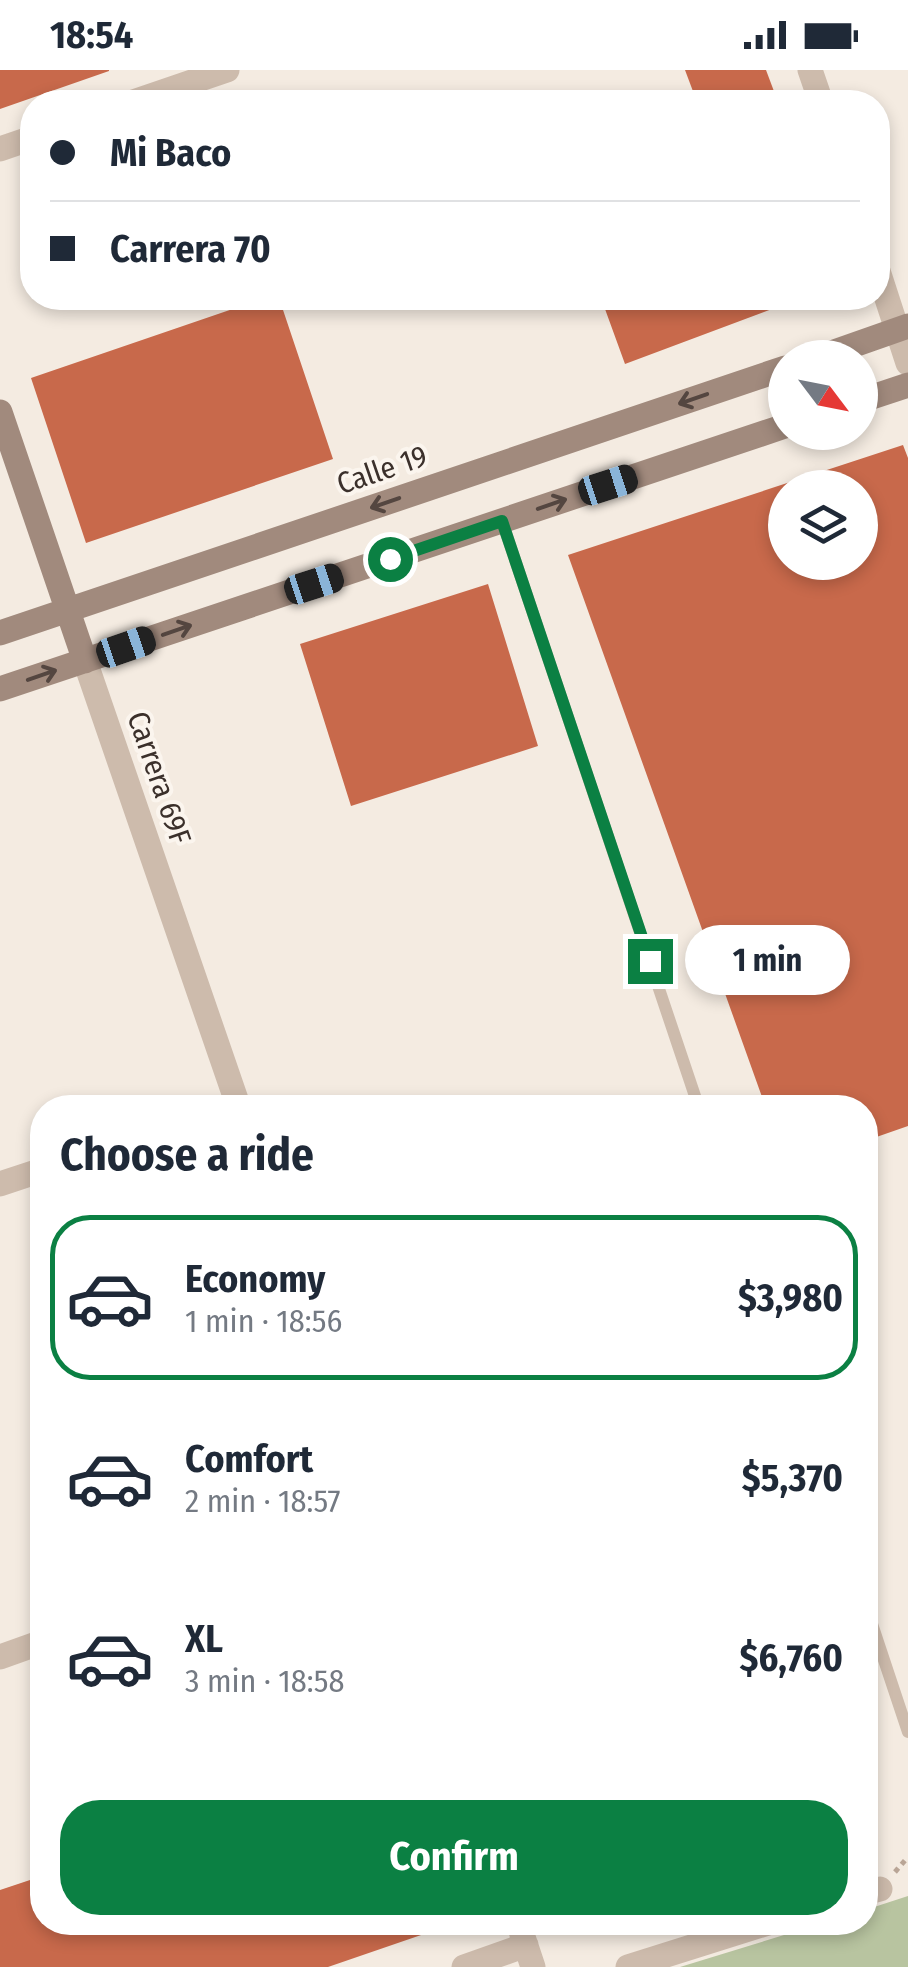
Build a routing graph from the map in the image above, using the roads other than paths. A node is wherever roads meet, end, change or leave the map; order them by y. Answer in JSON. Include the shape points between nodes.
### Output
{"nodes":[{"id":1,"x":227,"y":70,"type":"edge"},
{"id":2,"x":168,"y":90,"type":"edge"},
{"id":3,"x":890,"y":299,"type":"edge"},
{"id":4,"x":903,"y":328,"type":"edge"},
{"id":5,"x":869,"y":340,"type":"edge"},
{"id":6,"x":908,"y":362,"type":"edge"},
{"id":7,"x":768,"y":374,"type":"edge"},
{"id":8,"x":908,"y":385,"type":"edge"},
{"id":9,"x":878,"y":395,"type":"edge"},
{"id":10,"x":0,"y":412,"type":"edge"},
{"id":11,"x":768,"y":432,"type":"edge"},
{"id":12,"x":502,"y":521,"type":"junction"},
{"id":13,"x":68,"y":611,"type":"junction"},
{"id":14,"x":0,"y":634,"type":"edge"},
{"id":15,"x":85,"y":661,"type":"junction"},
{"id":16,"x":0,"y":689,"type":"edge"},
{"id":17,"x":230,"y":1095,"type":"edge"},
{"id":18,"x":695,"y":1095,"type":"edge"},
{"id":19,"x":30,"y":1174,"type":"edge"},
{"id":20,"x":0,"y":1184,"type":"edge"},
{"id":21,"x":878,"y":1642,"type":"edge"},
{"id":22,"x":30,"y":1646,"type":"edge"},
{"id":23,"x":0,"y":1657,"type":"edge"},
{"id":24,"x":908,"y":1732,"type":"edge"},
{"id":25,"x":730,"y":1935,"type":"edge"},
{"id":26,"x":526,"y":1945,"type":"edge"},
{"id":27,"x":464,"y":1967,"type":"edge"},
{"id":28,"x":628,"y":1967,"type":"edge"}],
"edges":[{"from":1,"to":2,"type":"street"},
{"from":3,"to":4,"type":"street"},
{"from":4,"to":5,"type":"street"},
{"from":4,"to":6,"type":"street"},
{"from":7,"to":13,"type":"street","name":"Calle 19","one_way":true},
{"from":8,"to":9,"type":"street"},
{"from":10,"to":13,"type":"street","name":"Carrera 69F"},
{"from":12,"to":11,"type":"street","one_way":true},
{"from":15,"to":12,"type":"street","one_way":true},
{"from":12,"to":18,"type":"lane"},
{"from":13,"to":14,"type":"street","name":"Calle 19"},
{"from":13,"to":15,"type":"street","name":"Carrera 69F"},
{"from":16,"to":15,"type":"street","one_way":true},
{"from":15,"to":17,"type":"street","name":"Carrera 69F"},
{"from":19,"to":20,"type":"street"},
{"from":21,"to":24,"type":"lane"},
{"from":22,"to":23,"type":"street"},
{"from":25,"to":28,"type":"street"},
{"from":26,"to":27,"type":"street"}]}
